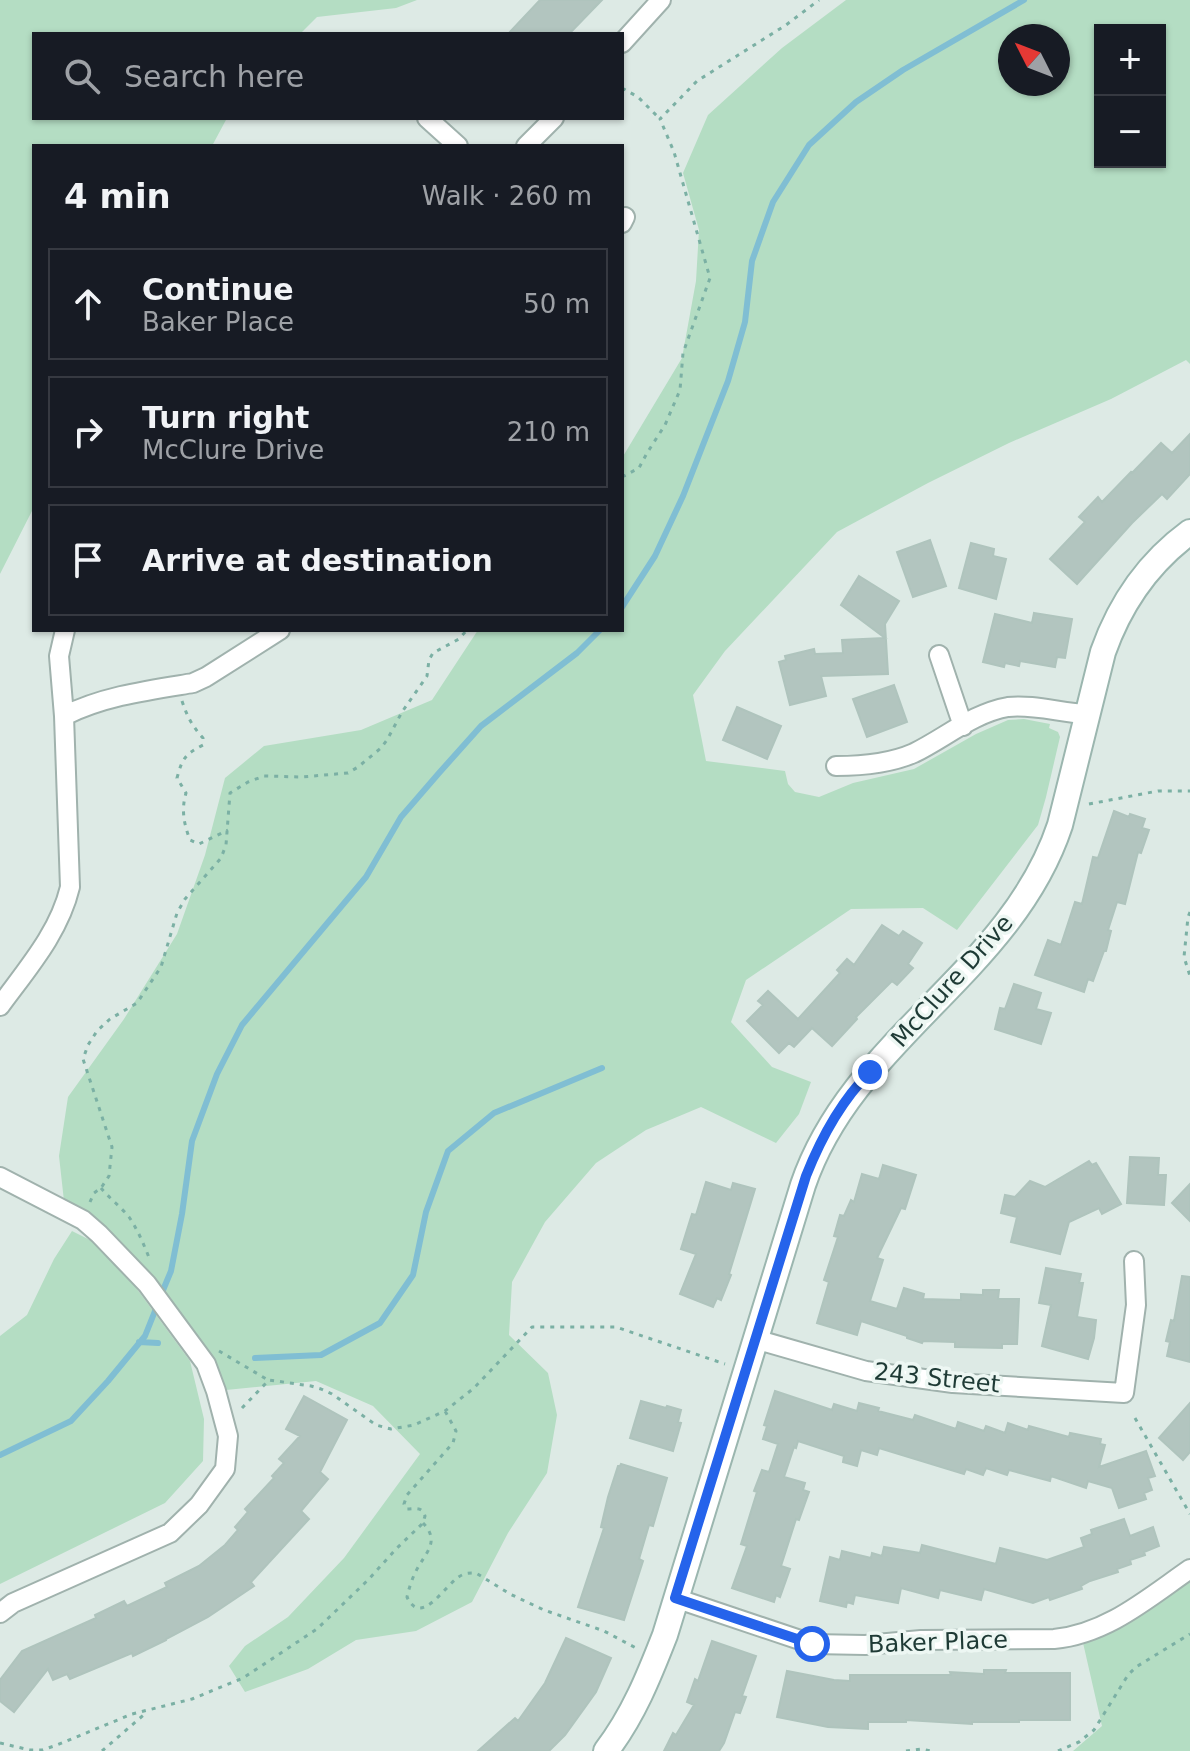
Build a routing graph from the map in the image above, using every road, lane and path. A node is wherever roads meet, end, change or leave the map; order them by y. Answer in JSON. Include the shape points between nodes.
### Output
{"nodes":[{"id":1,"x":661,"y":0,"type":"edge"},
{"id":2,"x":819,"y":0,"type":"edge"},
{"id":3,"x":624,"y":41,"type":"edge"},
{"id":4,"x":624,"y":89,"type":"edge"},
{"id":5,"x":660,"y":119,"type":"junction"},
{"id":6,"x":429,"y":120,"type":"edge"},
{"id":7,"x":552,"y":120,"type":"edge"},
{"id":8,"x":456,"y":144,"type":"edge"},
{"id":9,"x":528,"y":144,"type":"edge"},
{"id":10,"x":624,"y":476,"type":"edge"},
{"id":11,"x":1190,"y":532,"type":"edge"},
{"id":12,"x":65,"y":632,"type":"edge"},
{"id":13,"x":277,"y":632,"type":"edge"},
{"id":14,"x":465,"y":632,"type":"edge"},
{"id":15,"x":939,"y":655,"type":"dead end"},
{"id":16,"x":181,"y":694,"type":"dead end"},
{"id":17,"x":1087,"y":714,"type":"junction"},
{"id":18,"x":64,"y":716,"type":"junction"},
{"id":19,"x":963,"y":726,"type":"junction"},
{"id":20,"x":836,"y":766,"type":"dead end"},
{"id":21,"x":1190,"y":791,"type":"edge"},
{"id":22,"x":1089,"y":804,"type":"dead end"},
{"id":23,"x":228,"y":830,"type":"junction"},
{"id":24,"x":1190,"y":912,"type":"edge"},
{"id":25,"x":1190,"y":976,"type":"edge"},
{"id":26,"x":0,"y":1006,"type":"edge"},
{"id":27,"x":0,"y":1177,"type":"edge"},
{"id":28,"x":101,"y":1188,"type":"junction"},
{"id":29,"x":87,"y":1210,"type":"dead end"},
{"id":30,"x":142,"y":1241,"type":"dead end"},
{"id":31,"x":1134,"y":1261,"type":"dead end"},
{"id":32,"x":755,"y":1339,"type":"junction"},
{"id":33,"x":728,"y":1365,"type":"dead end"},
{"id":34,"x":242,"y":1408,"type":"dead end"},
{"id":35,"x":445,"y":1411,"type":"junction"},
{"id":36,"x":1135,"y":1418,"type":"dead end"},
{"id":37,"x":1190,"y":1514,"type":"edge"},
{"id":38,"x":423,"y":1523,"type":"junction"},
{"id":39,"x":1190,"y":1569,"type":"edge"},
{"id":40,"x":675,"y":1598,"type":"junction"},
{"id":41,"x":0,"y":1613,"type":"edge"},
{"id":42,"x":1190,"y":1634,"type":"edge"},
{"id":43,"x":640,"y":1649,"type":"dead end"},
{"id":44,"x":147,"y":1712,"type":"junction"},
{"id":45,"x":0,"y":1743,"type":"edge"},
{"id":46,"x":102,"y":1751,"type":"edge"},
{"id":47,"x":606,"y":1751,"type":"edge"},
{"id":48,"x":906,"y":1751,"type":"edge"},
{"id":49,"x":931,"y":1751,"type":"edge"},
{"id":50,"x":1058,"y":1751,"type":"edge"}],
"edges":[{"from":1,"to":3,"type":"street"},
{"from":2,"to":5,"type":"path","via":[[697,81]]},
{"from":4,"to":5,"type":"path"},
{"from":5,"to":10,"type":"path","via":[[710,278],[683,353],[680,390],[665,425],[639,468]]},
{"from":6,"to":8,"type":"street"},
{"from":7,"to":9,"type":"street"},
{"from":11,"to":17,"type":"street","name":"McClure Drive","via":[[1145,575],[1117,618]]},
{"from":12,"to":18,"type":"street","via":[[59,656]]},
{"from":13,"to":18,"type":"street","via":[[193,683],[96,703]]},
{"from":14,"to":23,"type":"path","via":[[433,653],[427,676],[381,748],[348,773],[264,776],[248,782],[230,793]]},
{"from":15,"to":19,"type":"street"},
{"from":16,"to":23,"type":"path","via":[[187,717],[204,742],[184,758],[177,778],[186,793],[184,824],[190,840],[199,844]]},
{"from":17,"to":19,"type":"street","via":[[1022,706],[985,714]]},
{"from":17,"to":32,"type":"street","name":"McClure Drive","via":[[1057,835],[1024,900],[861,1081],[824,1137],[806,1176]]},
{"from":18,"to":26,"type":"street","via":[[70,887],[53,933]]},
{"from":19,"to":20,"type":"street","via":[[888,762]]},
{"from":21,"to":22,"type":"path","via":[[1158,791]]},
{"from":23,"to":28,"type":"path","via":[[221,858],[177,913],[161,967],[137,1003],[97,1031],[83,1059],[112,1147],[109,1176]]},
{"from":24,"to":25,"type":"path","via":[[1184,957]]},
{"from":27,"to":41,"type":"street","via":[[83,1220],[147,1284],[206,1364],[228,1436],[225,1469],[170,1533]]},
{"from":28,"to":29,"type":"path"},
{"from":28,"to":30,"type":"path"},
{"from":31,"to":32,"type":"street","name":"243 Street","via":[[1136,1305],[1124,1393],[953,1383],[866,1371]]},
{"from":32,"to":40,"type":"street","name":"McClure Drive"},
{"from":33,"to":35,"type":"path","via":[[616,1327],[532,1327]]},
{"from":34,"to":35,"type":"path","via":[[269,1380],[321,1389],[391,1429]]},
{"from":35,"to":38,"type":"path","via":[[456,1431],[453,1443],[404,1504],[422,1510]]},
{"from":36,"to":37,"type":"path"},
{"from":38,"to":43,"type":"path","via":[[432,1546],[414,1575],[410,1604],[429,1606],[462,1575],[476,1573],[544,1610]]},
{"from":38,"to":44,"type":"path","via":[[317,1629],[243,1678]]},
{"from":39,"to":40,"type":"street","name":"Baker Place","via":[[1101,1627],[1054,1639],[812,1644]]},
{"from":40,"to":47,"type":"street","name":"McClure Drive","via":[[649,1677]]},
{"from":42,"to":50,"type":"path","via":[[1136,1667],[1094,1730]]},
{"from":44,"to":45,"type":"path","via":[[42,1750]]},
{"from":44,"to":46,"type":"path"},
{"from":48,"to":49,"type":"path"}]}
